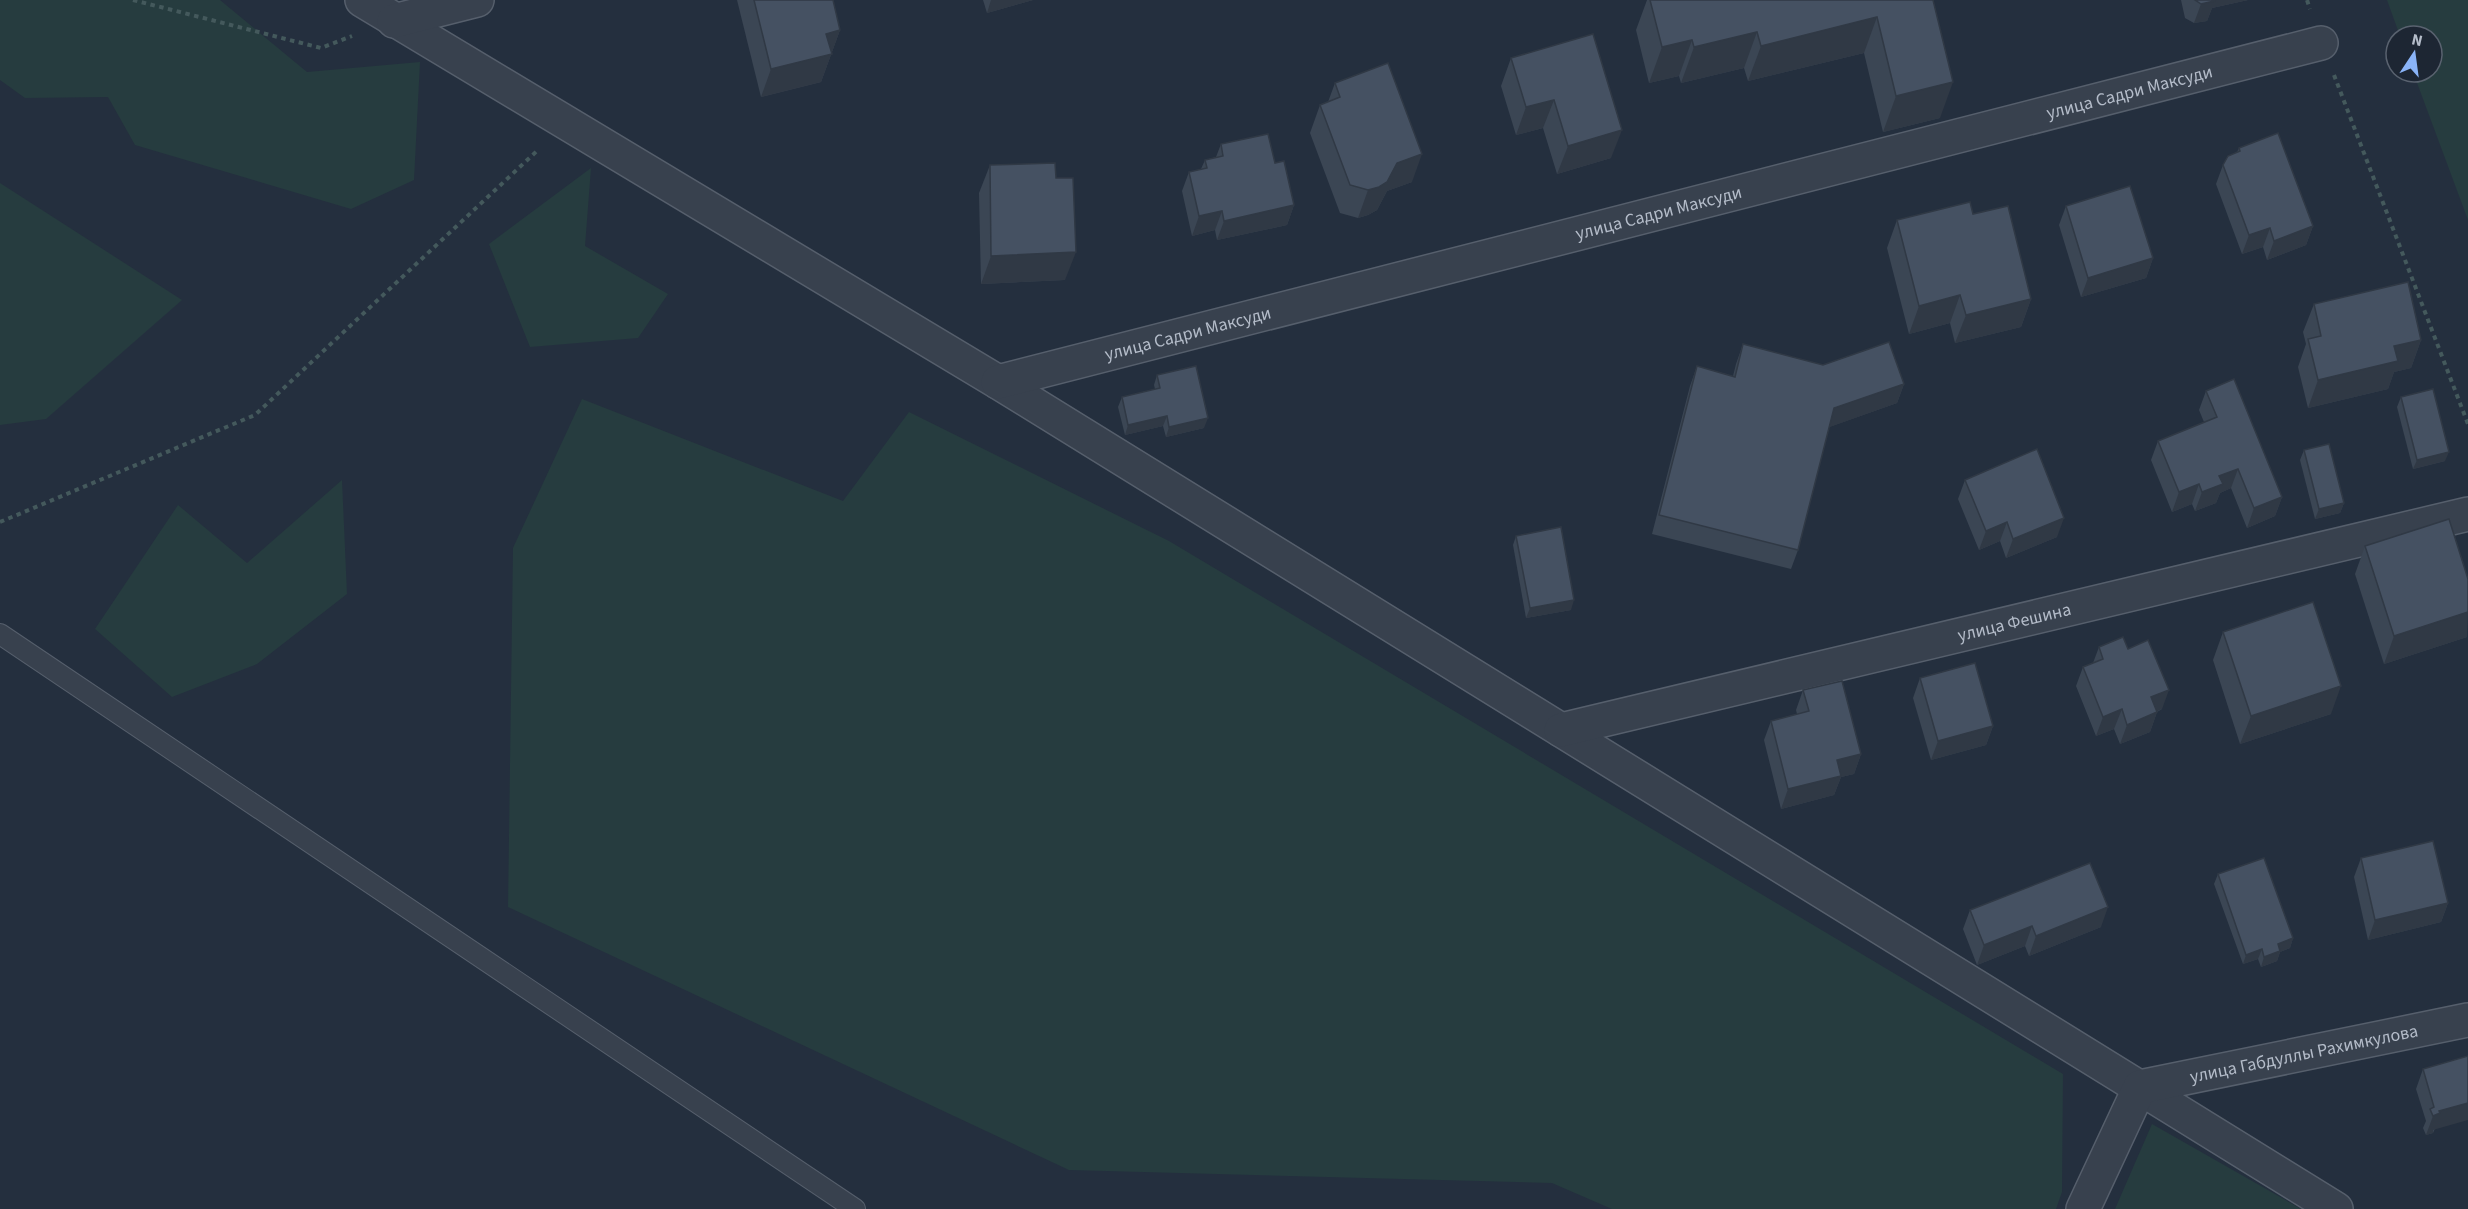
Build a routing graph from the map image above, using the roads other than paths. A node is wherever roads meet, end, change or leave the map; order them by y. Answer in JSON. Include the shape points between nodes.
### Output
{"nodes":[{"id":1,"x":362,"y":0,"type":"edge"},
{"id":2,"x":477,"y":0,"type":"edge"},
{"id":3,"x":394,"y":21,"type":"junction"},
{"id":4,"x":2321,"y":43,"type":"road end"},
{"id":5,"x":998,"y":382,"type":"junction"},
{"id":6,"x":2468,"y":514,"type":"edge"},
{"id":7,"x":0,"y":634,"type":"edge"},
{"id":8,"x":1562,"y":730,"type":"junction"},
{"id":9,"x":2468,"y":1020,"type":"edge"},
{"id":10,"x":2139,"y":1088,"type":"junction"},
{"id":11,"x":855,"y":1209,"type":"edge"},
{"id":12,"x":2083,"y":1209,"type":"edge"},
{"id":13,"x":2336,"y":1209,"type":"edge"}],
"edges":[{"from":1,"to":3,"type":"street"},
{"from":2,"to":3,"type":"street"},
{"from":3,"to":5,"type":"street"},
{"from":4,"to":5,"type":"street","name":"улица Садри Максуди"},
{"from":5,"to":8,"type":"street"},
{"from":6,"to":8,"type":"street","name":"улица Фешина"},
{"from":7,"to":11,"type":"lane"},
{"from":8,"to":10,"type":"street"},
{"from":9,"to":10,"type":"street","name":"улица Габдуллы Рахимкулова"},
{"from":10,"to":12,"type":"street"},
{"from":10,"to":13,"type":"street"}]}
